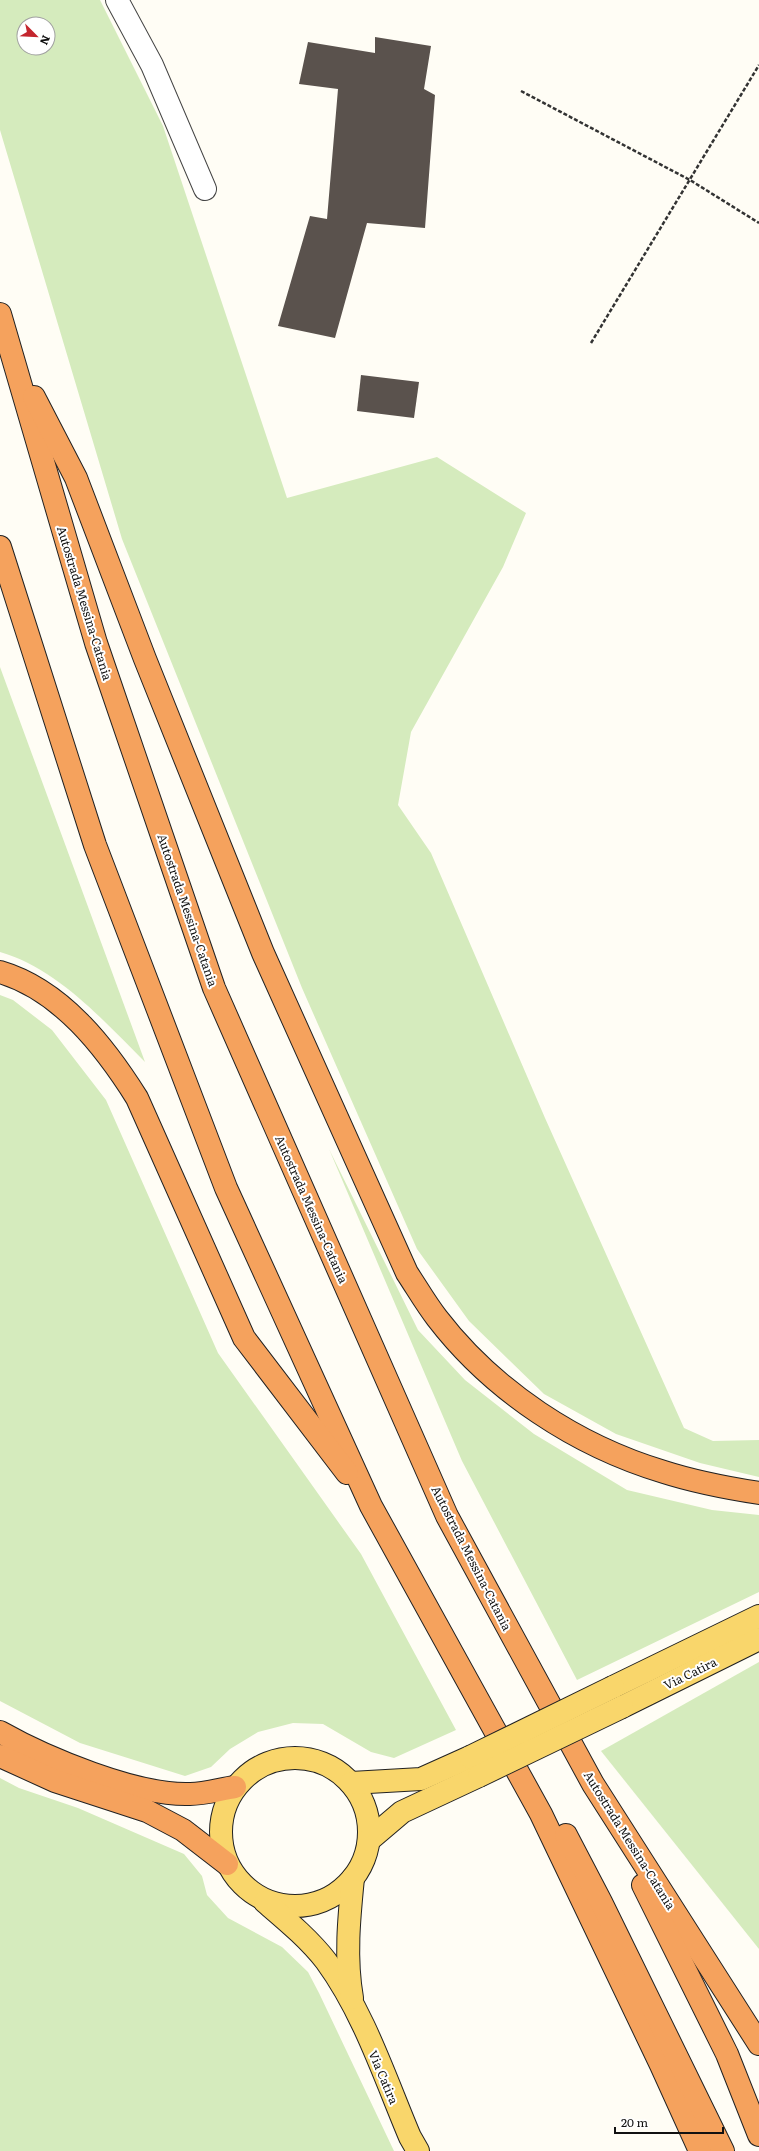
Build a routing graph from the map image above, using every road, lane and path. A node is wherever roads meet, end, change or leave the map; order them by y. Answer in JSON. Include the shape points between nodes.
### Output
{"nodes":[{"id":1,"x":117,"y":0,"type":"edge"},
{"id":2,"x":759,"y":65,"type":"edge"},
{"id":3,"x":521,"y":91,"type":"dead end"},
{"id":4,"x":690,"y":180,"type":"junction"},
{"id":5,"x":205,"y":189,"type":"dead end"},
{"id":6,"x":759,"y":223,"type":"edge"},
{"id":7,"x":0,"y":314,"type":"edge"},
{"id":8,"x":591,"y":343,"type":"dead end"},
{"id":9,"x":11,"y":354,"type":"junction"},
{"id":10,"x":0,"y":547,"type":"edge"},
{"id":11,"x":0,"y":972,"type":"edge"},
{"id":12,"x":759,"y":1493,"type":"edge"},
{"id":13,"x":371,"y":1506,"type":"junction"},
{"id":14,"x":759,"y":1616,"type":"edge"},
{"id":15,"x":759,"y":1639,"type":"edge"},
{"id":16,"x":451,"y":1654,"type":"junction"},
{"id":17,"x":617,"y":1697,"type":"junction"},
{"id":18,"x":0,"y":1732,"type":"edge"},
{"id":19,"x":0,"y":1756,"type":"edge"},
{"id":20,"x":474,"y":1766,"type":"junction"},
{"id":21,"x":351,"y":1783,"type":"junction"},
{"id":22,"x":593,"y":1784,"type":"junction"},
{"id":23,"x":236,"y":1787,"type":"junction"},
{"id":24,"x":369,"y":1840,"type":"junction"},
{"id":25,"x":227,"y":1864,"type":"junction"},
{"id":26,"x":354,"y":1878,"type":"junction"},
{"id":27,"x":262,"y":1899,"type":"junction"},
{"id":28,"x":352,"y":2003,"type":"junction"},
{"id":29,"x":758,"y":2041,"type":"edge"},
{"id":30,"x":727,"y":2054,"type":"junction"},
{"id":31,"x":759,"y":2105,"type":"edge"},
{"id":32,"x":759,"y":2135,"type":"edge"},
{"id":33,"x":418,"y":2151,"type":"edge"},
{"id":34,"x":700,"y":2151,"type":"edge"},
{"id":35,"x":723,"y":2151,"type":"edge"}],
"edges":[{"from":1,"to":5,"type":"lane","via":[[152,64]]},
{"from":2,"to":4,"type":"path"},
{"from":3,"to":4,"type":"path"},
{"from":4,"to":6,"type":"path"},
{"from":4,"to":8,"type":"path"},
{"from":7,"to":9,"type":"highway","name":"Autostrada Messina-Catania"},
{"from":9,"to":12,"type":"highway","via":[[76,478],[145,659],[264,953],[407,1273],[437,1319],[475,1361],[518,1397],[563,1428],[610,1452],[664,1472],[715,1486]]},
{"from":9,"to":22,"type":"highway","name":"Autostrada Messina-Catania","via":[[96,643],[214,988],[447,1516]]},
{"from":10,"to":13,"type":"highway","via":[[95,845],[169,1042],[226,1188]]},
{"from":11,"to":13,"type":"highway","via":[[28,984],[78,1021],[101,1045],[119,1070],[137,1098],[244,1338]]},
{"from":13,"to":16,"type":"highway"},
{"from":14,"to":17,"type":"main road"},
{"from":15,"to":17,"type":"main road","name":"Via Catira"},
{"from":16,"to":34,"type":"highway","via":[[541,1814]]},
{"from":16,"to":35,"type":"highway","via":[[497,1709],[554,1813],[601,1902]]},
{"from":17,"to":20,"type":"main road","bridge":true},
{"from":18,"to":23,"type":"highway","via":[[63,1761],[152,1791],[190,1794]]},
{"from":19,"to":25,"type":"highway","via":[[55,1781],[147,1811],[183,1830]]},
{"from":20,"to":21,"type":"main road","via":[[421,1779]]},
{"from":20,"to":24,"type":"main road","via":[[402,1812]]},
{"from":21,"to":23,"type":"main road","via":[[325,1764],[292,1758],[276,1760],[261,1766],[247,1775]]},
{"from":21,"to":24,"type":"main road","via":[[366,1810]]},
{"from":22,"to":29,"type":"highway","name":"Autostrada Messina-Catania"},
{"from":22,"to":30,"type":"highway"},
{"from":23,"to":25,"type":"main road","via":[[226,1805],[221,1825],[222,1845]]},
{"from":24,"to":26,"type":"main road","via":[[364,1860]]},
{"from":25,"to":27,"type":"main road","via":[[242,1885]]},
{"from":26,"to":27,"type":"main road","via":[[337,1893],[312,1905],[277,1905]]},
{"from":26,"to":28,"type":"main road","via":[[348,1926],[348,1978]]},
{"from":27,"to":28,"type":"main road","via":[[294,1926],[325,1961]]},
{"from":28,"to":33,"type":"main road","name":"Via Catira"},
{"from":30,"to":31,"type":"highway"},
{"from":30,"to":32,"type":"highway"}]}
